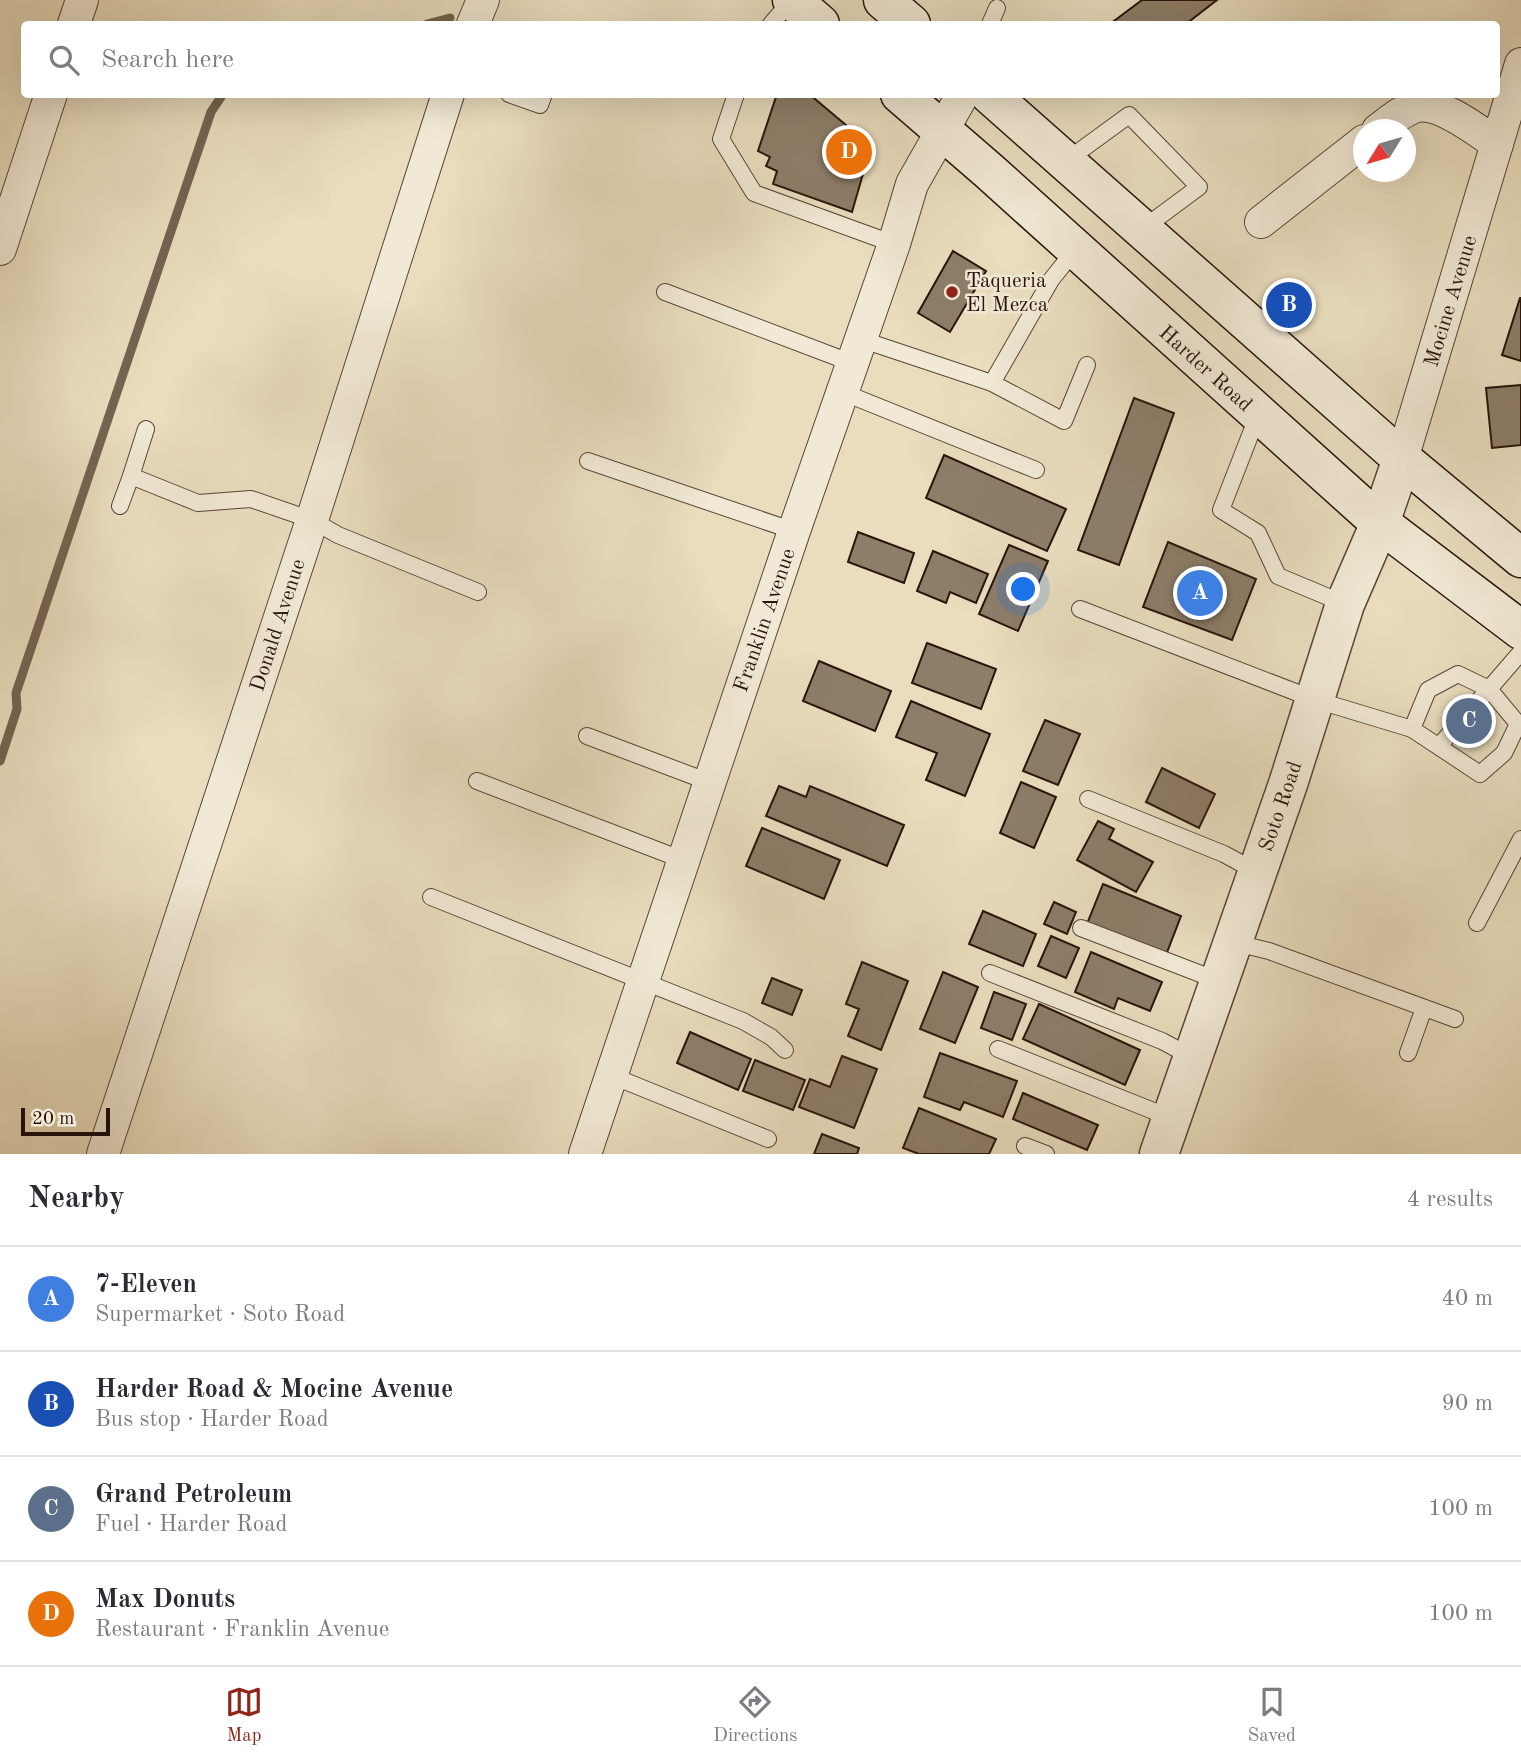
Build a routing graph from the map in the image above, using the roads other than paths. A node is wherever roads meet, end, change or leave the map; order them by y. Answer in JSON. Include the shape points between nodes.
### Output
{"nodes":[{"id":1,"x":82,"y":0,"type":"edge"},
{"id":2,"x":483,"y":0,"type":"edge"},
{"id":3,"x":792,"y":0,"type":"edge"},
{"id":4,"x":883,"y":0,"type":"edge"},
{"id":5,"x":997,"y":8,"type":"dead end"},
{"id":6,"x":75,"y":21,"type":"edge"},
{"id":7,"x":474,"y":21,"type":"edge"},
{"id":8,"x":774,"y":21,"type":"edge"},
{"id":9,"x":816,"y":21,"type":"edge"},
{"id":10,"x":908,"y":21,"type":"edge"},
{"id":11,"x":991,"y":21,"type":"edge"},
{"id":12,"x":1521,"y":64,"type":"edge"},
{"id":13,"x":50,"y":98,"type":"edge"},
{"id":14,"x":447,"y":98,"type":"edge"},
{"id":15,"x":520,"y":98,"type":"edge"},
{"id":16,"x":543,"y":98,"type":"edge"},
{"id":17,"x":735,"y":98,"type":"edge"},
{"id":18,"x":905,"y":98,"type":"edge"},
{"id":19,"x":960,"y":98,"type":"edge"},
{"id":20,"x":993,"y":98,"type":"edge"},
{"id":21,"x":1392,"y":119,"type":"edge"},
{"id":22,"x":943,"y":132,"type":"junction"},
{"id":23,"x":1497,"y":144,"type":"junction"},
{"id":24,"x":1353,"y":149,"type":"edge"},
{"id":25,"x":1064,"y":162,"type":"junction"},
{"id":26,"x":1261,"y":222,"type":"dead end"},
{"id":27,"x":1141,"y":230,"type":"junction"},
{"id":28,"x":894,"y":244,"type":"junction"},
{"id":29,"x":0,"y":249,"type":"edge"},
{"id":30,"x":1075,"y":250,"type":"junction"},
{"id":31,"x":665,"y":292,"type":"dead end"},
{"id":32,"x":851,"y":365,"type":"junction"},
{"id":33,"x":1087,"y":365,"type":"dead end"},
{"id":34,"x":992,"y":383,"type":"junction"},
{"id":35,"x":1258,"y":415,"type":"junction"},
{"id":36,"x":146,"y":429,"type":"dead end"},
{"id":37,"x":1402,"y":459,"type":"junction"},
{"id":38,"x":588,"y":461,"type":"dead end"},
{"id":39,"x":1036,"y":470,"type":"dead end"},
{"id":40,"x":131,"y":476,"type":"junction"},
{"id":41,"x":120,"y":506,"type":"dead end"},
{"id":42,"x":312,"y":520,"type":"junction"},
{"id":43,"x":1380,"y":523,"type":"junction"},
{"id":44,"x":794,"y":531,"type":"junction"},
{"id":45,"x":1521,"y":558,"type":"edge"},
{"id":46,"x":478,"y":592,"type":"dead end"},
{"id":47,"x":1345,"y":604,"type":"junction"},
{"id":48,"x":1080,"y":609,"type":"dead end"},
{"id":49,"x":1521,"y":630,"type":"edge"},
{"id":50,"x":1521,"y":652,"type":"edge"},
{"id":51,"x":1489,"y":689,"type":"junction"},
{"id":52,"x":1316,"y":700,"type":"junction"},
{"id":53,"x":1412,"y":729,"type":"junction"},
{"id":54,"x":587,"y":736,"type":"dead end"},
{"id":55,"x":1439,"y":746,"type":"junction"},
{"id":56,"x":477,"y":781,"type":"dead end"},
{"id":57,"x":709,"y":782,"type":"junction"},
{"id":58,"x":1088,"y":799,"type":"dead end"},
{"id":59,"x":1521,"y":839,"type":"edge"},
{"id":60,"x":683,"y":860,"type":"junction"},
{"id":61,"x":1257,"y":872,"type":"junction"},
{"id":62,"x":431,"y":897,"type":"dead end"},
{"id":63,"x":1477,"y":923,"type":"dead end"},
{"id":64,"x":1081,"y":928,"type":"dead end"},
{"id":65,"x":1233,"y":942,"type":"junction"},
{"id":66,"x":990,"y":973,"type":"dead end"},
{"id":67,"x":642,"y":981,"type":"junction"},
{"id":68,"x":1219,"y":981,"type":"junction"},
{"id":69,"x":1424,"y":1008,"type":"junction"},
{"id":70,"x":1455,"y":1019,"type":"dead end"},
{"id":71,"x":998,"y":1049,"type":"dead end"},
{"id":72,"x":785,"y":1050,"type":"dead end"},
{"id":73,"x":1408,"y":1054,"type":"dead end"},
{"id":74,"x":1192,"y":1057,"type":"junction"},
{"id":75,"x":610,"y":1075,"type":"junction"},
{"id":76,"x":1171,"y":1118,"type":"junction"},
{"id":77,"x":768,"y":1139,"type":"dead end"},
{"id":78,"x":1025,"y":1146,"type":"dead end"},
{"id":79,"x":103,"y":1154,"type":"edge"},
{"id":80,"x":585,"y":1154,"type":"edge"},
{"id":81,"x":1046,"y":1154,"type":"edge"},
{"id":82,"x":1159,"y":1154,"type":"edge"}],
"edges":[{"from":1,"to":6,"type":"street"},
{"from":2,"to":7,"type":"street"},
{"from":3,"to":8,"type":"lane"},
{"from":3,"to":9,"type":"main road"},
{"from":4,"to":10,"type":"main road"},
{"from":5,"to":11,"type":"lane"},
{"from":12,"to":23,"type":"street","name":"Mocine Avenue"},
{"from":13,"to":29,"type":"street"},
{"from":14,"to":42,"type":"street","name":"Donald Avenue"},
{"from":15,"to":16,"type":"lane","via":[[540,105]]},
{"from":17,"to":28,"type":"lane","via":[[721,139],[754,192]]},
{"from":18,"to":22,"type":"main road","name":"Harder Road"},
{"from":19,"to":22,"type":"street","name":"Franklin Avenue"},
{"from":20,"to":25,"type":"main road"},
{"from":21,"to":23,"type":"street","via":[[1419,106],[1438,108]]},
{"from":22,"to":28,"type":"street","name":"Franklin Avenue","via":[[912,184]]},
{"from":22,"to":30,"type":"main road","name":"Harder Road"},
{"from":23,"to":37,"type":"street","name":"Mocine Avenue"},
{"from":24,"to":26,"type":"street"},
{"from":25,"to":27,"type":"main road"},
{"from":25,"to":27,"type":"lane","via":[[1129,115],[1199,187]]},
{"from":27,"to":37,"type":"main road"},
{"from":28,"to":32,"type":"street","name":"Franklin Avenue"},
{"from":30,"to":34,"type":"lane","via":[[1051,280]]},
{"from":30,"to":35,"type":"main road","name":"Harder Road"},
{"from":31,"to":32,"type":"lane"},
{"from":32,"to":34,"type":"lane"},
{"from":32,"to":39,"type":"lane"},
{"from":32,"to":44,"type":"street","name":"Franklin Avenue"},
{"from":33,"to":34,"type":"lane","via":[[1064,421]]},
{"from":35,"to":43,"type":"main road","name":"Harder Road"},
{"from":35,"to":47,"type":"lane","via":[[1221,510],[1258,533],[1278,576]]},
{"from":36,"to":40,"type":"lane"},
{"from":37,"to":43,"type":"main road","name":"Soto Road"},
{"from":37,"to":45,"type":"main road"},
{"from":38,"to":44,"type":"lane"},
{"from":40,"to":41,"type":"lane"},
{"from":40,"to":42,"type":"lane","via":[[198,503],[251,499]]},
{"from":42,"to":46,"type":"lane"},
{"from":42,"to":79,"type":"street","name":"Donald Avenue"},
{"from":43,"to":47,"type":"main road","name":"Soto Road"},
{"from":43,"to":49,"type":"main road","name":"Harder Road"},
{"from":44,"to":57,"type":"street","name":"Franklin Avenue"},
{"from":47,"to":52,"type":"main road","name":"Soto Road"},
{"from":48,"to":52,"type":"lane"},
{"from":50,"to":51,"type":"lane"},
{"from":51,"to":53,"type":"lane","via":[[1458,674],[1428,690]]},
{"from":51,"to":55,"type":"lane"},
{"from":51,"to":55,"type":"lane","via":[[1518,724],[1504,753],[1480,774]]},
{"from":52,"to":53,"type":"lane"},
{"from":52,"to":61,"type":"main road","name":"Soto Road"},
{"from":53,"to":55,"type":"lane"},
{"from":54,"to":57,"type":"lane"},
{"from":56,"to":60,"type":"lane"},
{"from":57,"to":60,"type":"street","name":"Franklin Avenue"},
{"from":58,"to":61,"type":"lane"},
{"from":59,"to":63,"type":"lane"},
{"from":60,"to":67,"type":"street","name":"Franklin Avenue"},
{"from":61,"to":65,"type":"main road","name":"Soto Road"},
{"from":62,"to":67,"type":"lane"},
{"from":64,"to":68,"type":"lane"},
{"from":65,"to":68,"type":"main road","name":"Soto Road"},
{"from":65,"to":69,"type":"lane"},
{"from":66,"to":74,"type":"lane"},
{"from":67,"to":72,"type":"lane","via":[[743,1021]]},
{"from":67,"to":75,"type":"street","name":"Franklin Avenue"},
{"from":68,"to":74,"type":"main road","name":"Soto Road"},
{"from":69,"to":70,"type":"lane"},
{"from":69,"to":73,"type":"lane"},
{"from":71,"to":76,"type":"lane"},
{"from":74,"to":76,"type":"main road","name":"Soto Road"},
{"from":75,"to":77,"type":"lane"},
{"from":75,"to":80,"type":"street","name":"Franklin Avenue"},
{"from":76,"to":82,"type":"main road","name":"Soto Road"},
{"from":78,"to":81,"type":"lane"}]}
